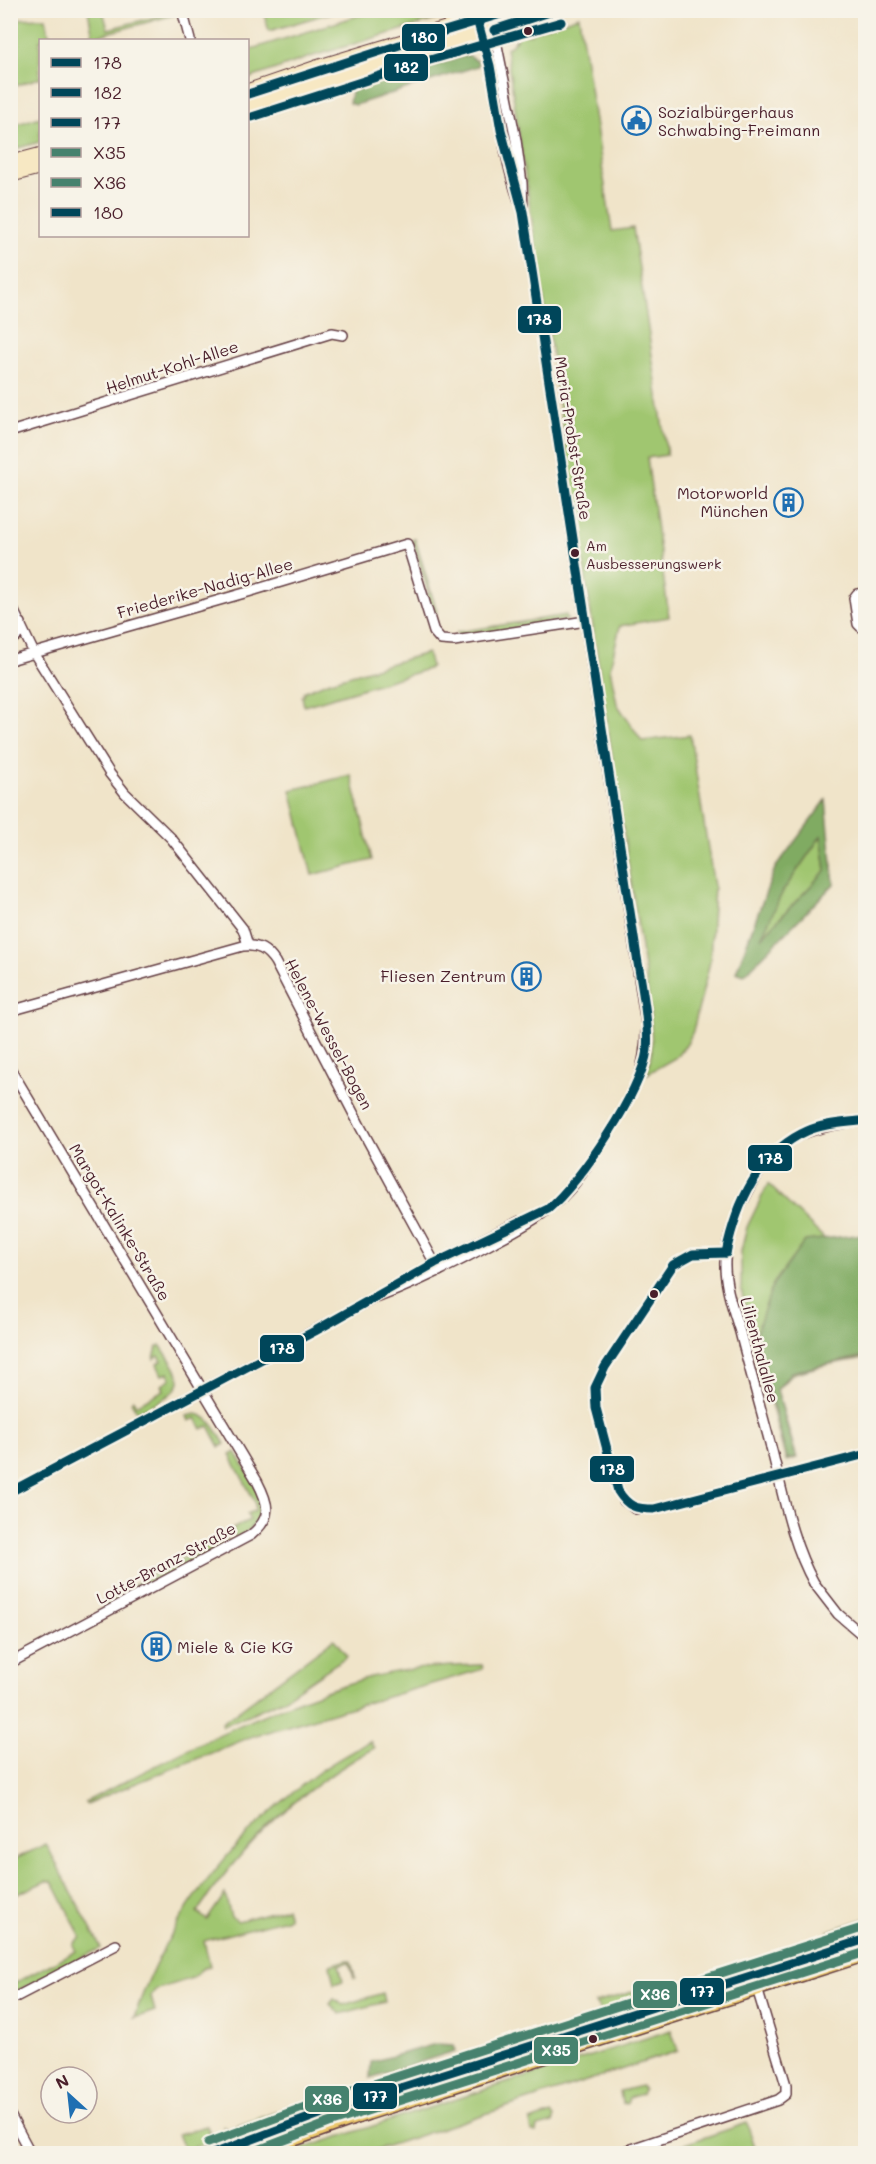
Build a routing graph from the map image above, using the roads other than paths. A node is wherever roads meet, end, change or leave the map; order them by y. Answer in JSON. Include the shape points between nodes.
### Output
{"nodes":[{"id":1,"x":182,"y":10,"type":"edge"},
{"id":2,"x":507,"y":10,"type":"edge"},
{"id":3,"x":558,"y":10,"type":"edge"},
{"id":4,"x":484,"y":20,"type":"edge"},
{"id":5,"x":190,"y":39,"type":"edge"},
{"id":6,"x":249,"y":92,"type":"edge"},
{"id":7,"x":249,"y":106,"type":"edge"},
{"id":8,"x":39,"y":154,"type":"edge"},
{"id":9,"x":10,"y":164,"type":"edge"},
{"id":10,"x":39,"y":166,"type":"edge"},
{"id":11,"x":10,"y":175,"type":"edge"},
{"id":12,"x":343,"y":335,"type":"dead end"},
{"id":13,"x":10,"y":432,"type":"edge"},
{"id":14,"x":866,"y":593,"type":"edge"},
{"id":15,"x":10,"y":603,"type":"edge"},
{"id":16,"x":586,"y":621,"type":"junction"},
{"id":17,"x":21,"y":623,"type":"junction"},
{"id":18,"x":863,"y":627,"type":"edge"},
{"id":19,"x":10,"y":641,"type":"edge"},
{"id":20,"x":34,"y":653,"type":"junction"},
{"id":21,"x":11,"y":660,"type":"edge"},
{"id":22,"x":248,"y":945,"type":"junction"},
{"id":23,"x":10,"y":1011,"type":"edge"},
{"id":24,"x":10,"y":1068,"type":"edge"},
{"id":25,"x":866,"y":1120,"type":"edge"},
{"id":26,"x":726,"y":1253,"type":"junction"},
{"id":27,"x":437,"y":1267,"type":"junction"},
{"id":28,"x":203,"y":1391,"type":"junction"},
{"id":29,"x":866,"y":1454,"type":"edge"},
{"id":30,"x":10,"y":1492,"type":"edge"},
{"id":31,"x":866,"y":1638,"type":"edge"},
{"id":32,"x":10,"y":1662,"type":"edge"},
{"id":33,"x":866,"y":1939,"type":"edge"},
{"id":34,"x":116,"y":1945,"type":"dead end"},
{"id":35,"x":866,"y":1953,"type":"edge"},
{"id":36,"x":754,"y":1980,"type":"junction"},
{"id":37,"x":10,"y":2000,"type":"edge"},
{"id":38,"x":10,"y":2115,"type":"edge"},
{"id":39,"x":212,"y":2153,"type":"edge"},
{"id":40,"x":31,"y":2154,"type":"edge"},
{"id":41,"x":249,"y":2154,"type":"edge"},
{"id":42,"x":616,"y":2154,"type":"edge"}],
"edges":[{"from":1,"to":5,"type":"street"},
{"from":2,"to":4,"type":"main road"},
{"from":3,"to":4,"type":"main road"},
{"from":4,"to":6,"type":"main road","via":[[315,68]]},
{"from":4,"to":7,"type":"main road"},
{"from":4,"to":16,"type":"street","name":"Maria-Probst-Straße","via":[[501,130],[523,212]]},
{"from":8,"to":9,"type":"main road"},
{"from":10,"to":11,"type":"main road"},
{"from":12,"to":13,"type":"street","name":"Helmut-Kohl-Allee","via":[[332,333]]},
{"from":14,"to":18,"type":"street","via":[[854,598],[858,624]]},
{"from":15,"to":17,"type":"street"},
{"from":16,"to":20,"type":"street","name":"Friederike-Nadig-Allee","via":[[441,640],[434,632],[407,544]]},
{"from":16,"to":27,"type":"street","name":"Maria-Probst-Straße","via":[[647,1050],[637,1085],[569,1191],[523,1226]]},
{"from":17,"to":19,"type":"street","via":[[19,634]]},
{"from":17,"to":20,"type":"street"},
{"from":20,"to":21,"type":"street","name":"Friederike-Nadig-Allee"},
{"from":20,"to":22,"type":"street","via":[[110,774],[177,845],[243,929]]},
{"from":22,"to":23,"type":"street"},
{"from":22,"to":27,"type":"street","name":"Helene-Wessel-Bogen","via":[[264,950],[275,962]]},
{"from":24,"to":28,"type":"street","name":"Margot-Kalinke-Straße"},
{"from":25,"to":26,"type":"street","name":"Lilienthalallee","via":[[809,1130],[772,1154],[741,1204]]},
{"from":26,"to":29,"type":"street","via":[[693,1254],[673,1265],[596,1383],[596,1408],[621,1496],[635,1509],[654,1509]]},
{"from":26,"to":31,"type":"street","name":"Lilienthalallee","bridge":true,"via":[[728,1289],[796,1543],[806,1568],[829,1604]]},
{"from":27,"to":28,"type":"street","name":"Maria-Probst-Straße","via":[[417,1282],[374,1299]]},
{"from":28,"to":30,"type":"street","name":"Maria-Probst-Straße"},
{"from":28,"to":32,"type":"street","name":"Lotte-Branz-Straße","via":[[266,1499],[267,1515],[258,1529]]},
{"from":33,"to":36,"type":"main road"},
{"from":34,"to":37,"type":"street"},
{"from":35,"to":36,"type":"main road"},
{"from":36,"to":39,"type":"main road","via":[[325,2112]]},
{"from":36,"to":41,"type":"main road"},
{"from":36,"to":42,"type":"street","via":[[786,2094]]},
{"from":38,"to":40,"type":"street"}]}
